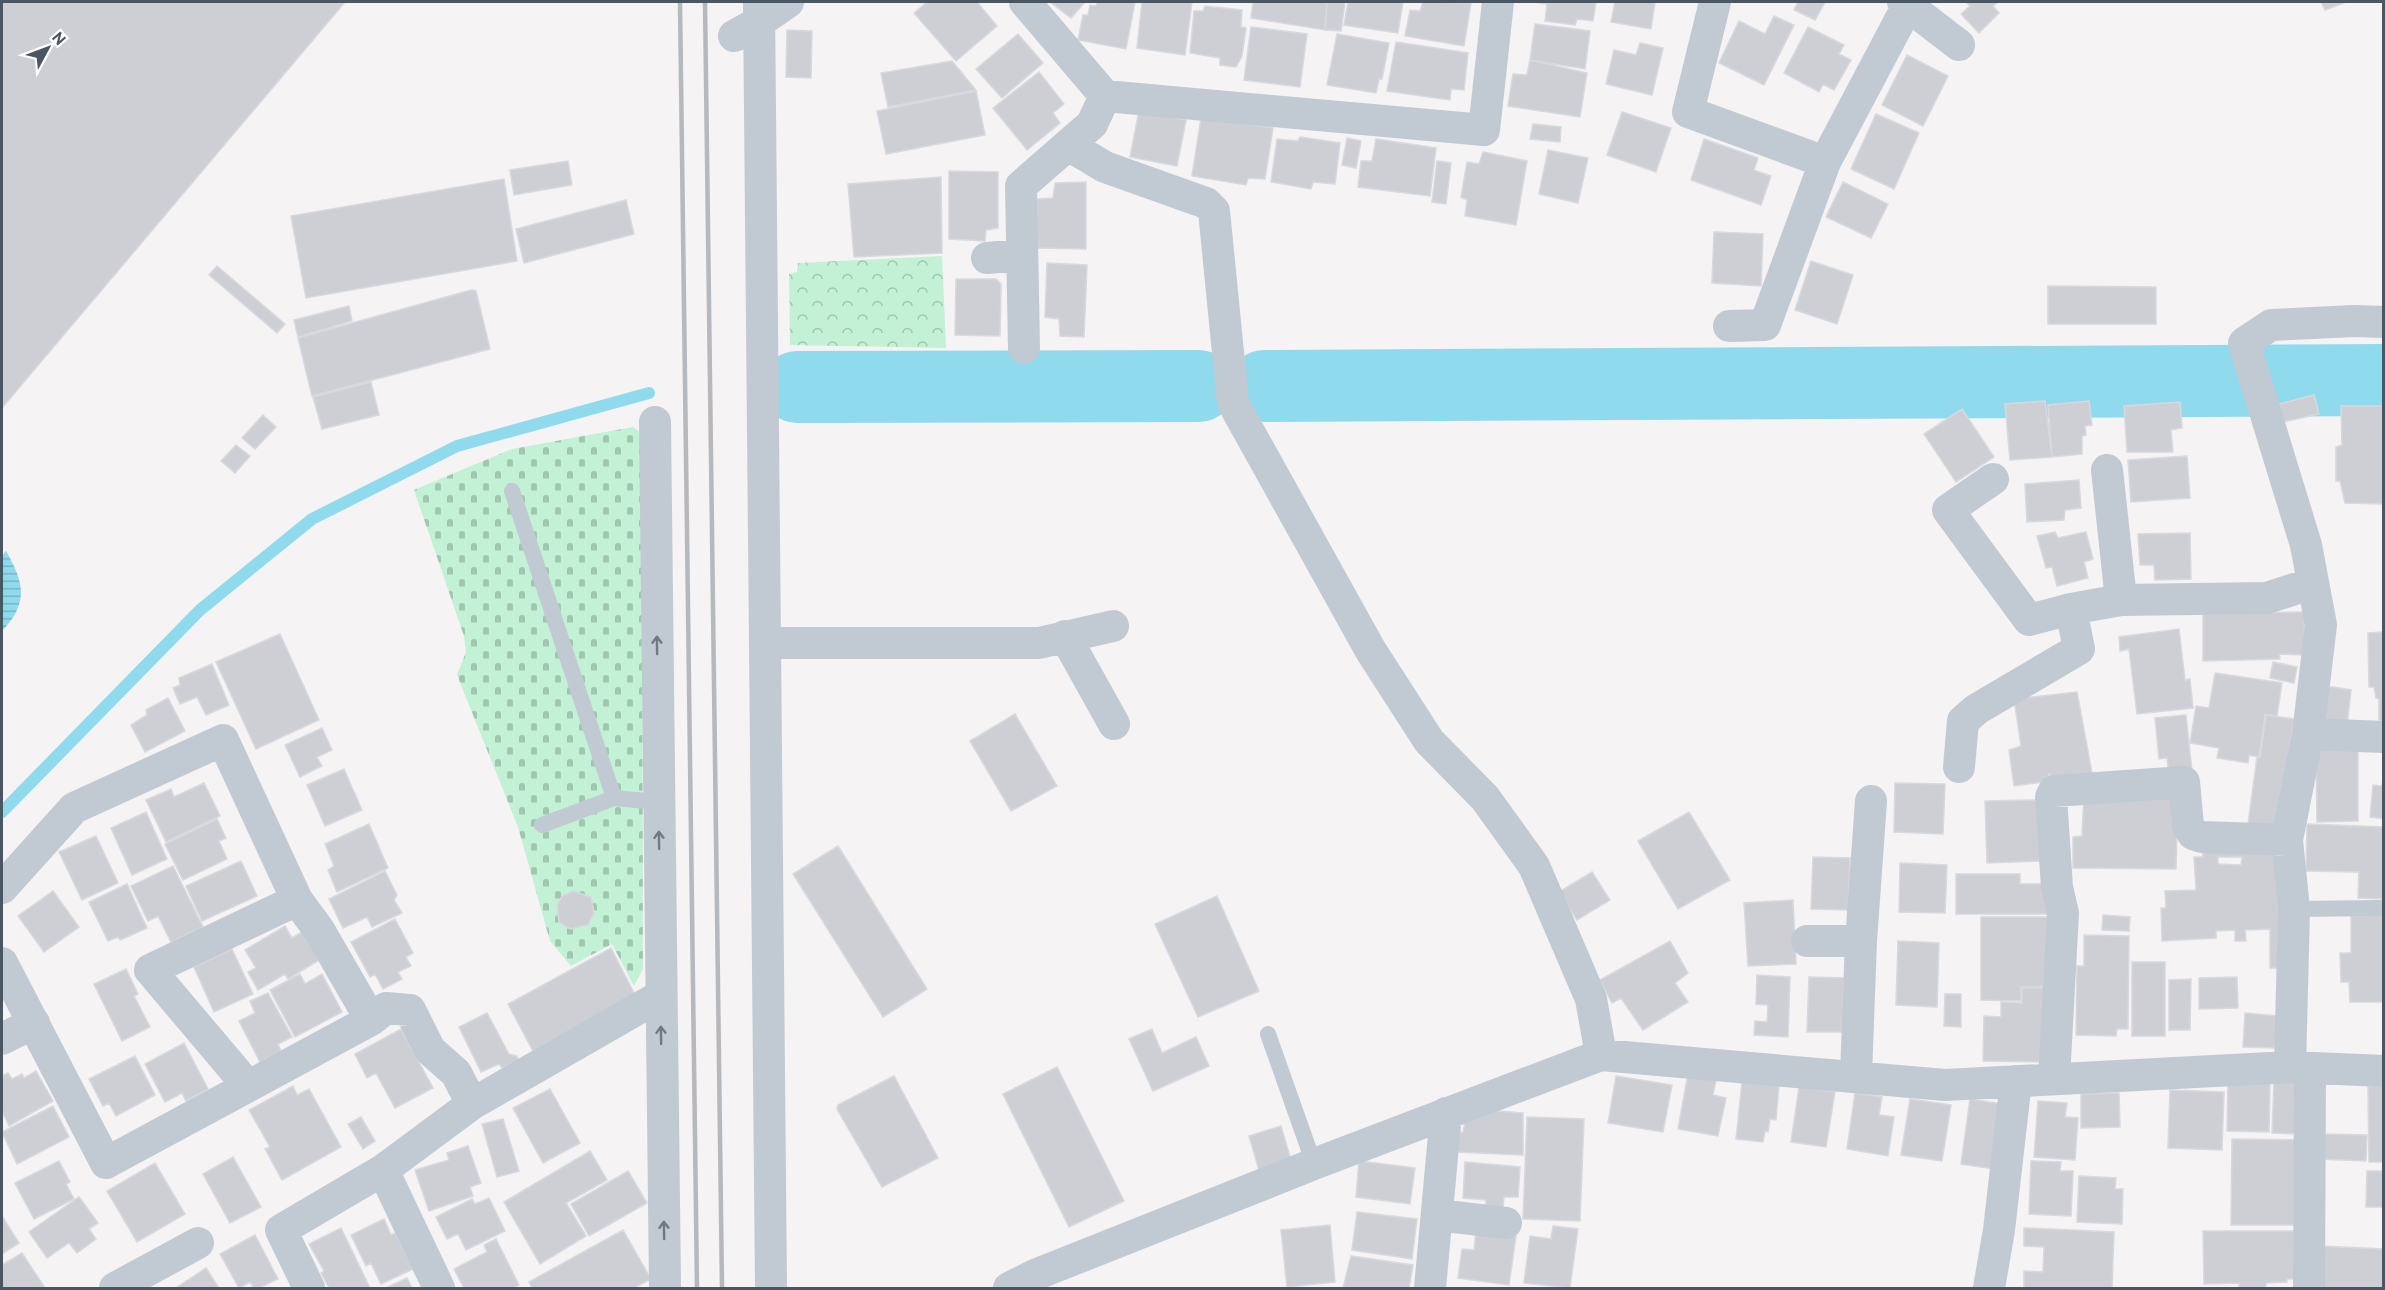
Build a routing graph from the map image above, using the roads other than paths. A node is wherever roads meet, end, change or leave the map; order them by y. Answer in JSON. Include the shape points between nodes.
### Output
{"nodes":[{"id":1,"x":788,"y":2,"type":"edge"},
{"id":2,"x":1025,"y":2,"type":"edge"},
{"id":3,"x":1498,"y":2,"type":"edge"},
{"id":4,"x":1714,"y":2,"type":"edge"},
{"id":5,"x":1905,"y":4,"type":"edge"},
{"id":6,"x":751,"y":20,"type":"edge"},
{"id":7,"x":1959,"y":45,"type":"dead end"},
{"id":8,"x":1105,"y":96,"type":"junction"},
{"id":9,"x":1068,"y":145,"type":"junction"},
{"id":10,"x":1825,"y":162,"type":"junction"},
{"id":11,"x":1022,"y":255,"type":"junction"},
{"id":12,"x":987,"y":258,"type":"dead end"},
{"id":13,"x":2384,"y":322,"type":"edge"},
{"id":14,"x":1729,"y":326,"type":"dead end"},
{"id":15,"x":1024,"y":348,"type":"dead end"},
{"id":16,"x":655,"y":422,"type":"dead end"},
{"id":17,"x":2108,"y":470,"type":"dead end"},
{"id":18,"x":1994,"y":479,"type":"dead end"},
{"id":19,"x":512,"y":491,"type":"dead end"},
{"id":20,"x":2313,"y":583,"type":"junction"},
{"id":21,"x":2121,"y":600,"type":"junction"},
{"id":22,"x":2072,"y":609,"type":"junction"},
{"id":23,"x":1113,"y":626,"type":"dead end"},
{"id":24,"x":1065,"y":636,"type":"junction"},
{"id":25,"x":765,"y":643,"type":"junction"},
{"id":26,"x":1114,"y":724,"type":"dead end"},
{"id":27,"x":2308,"y":734,"type":"junction"},
{"id":28,"x":2384,"y":737,"type":"edge"},
{"id":29,"x":1959,"y":767,"type":"dead end"},
{"id":30,"x":614,"y":798,"type":"junction"},
{"id":31,"x":1871,"y":801,"type":"dead end"},
{"id":32,"x":658,"y":802,"type":"junction"},
{"id":33,"x":542,"y":825,"type":"dead end"},
{"id":34,"x":2287,"y":840,"type":"junction"},
{"id":35,"x":2,"y":888,"type":"edge"},
{"id":36,"x":297,"y":900,"type":"junction"},
{"id":37,"x":2384,"y":908,"type":"edge"},
{"id":38,"x":2294,"y":909,"type":"junction"},
{"id":39,"x":1807,"y":941,"type":"dead end"},
{"id":40,"x":1861,"y":941,"type":"junction"},
{"id":41,"x":2,"y":963,"type":"edge"},
{"id":42,"x":660,"y":996,"type":"junction"},
{"id":43,"x":371,"y":1020,"type":"junction"},
{"id":44,"x":34,"y":1023,"type":"junction"},
{"id":45,"x":1268,"y":1034,"type":"dead end"},
{"id":46,"x":2,"y":1039,"type":"edge"},
{"id":47,"x":1601,"y":1055,"type":"junction"},
{"id":48,"x":2300,"y":1067,"type":"junction"},
{"id":49,"x":2384,"y":1071,"type":"edge"},
{"id":50,"x":1856,"y":1075,"type":"junction"},
{"id":51,"x":2054,"y":1079,"type":"junction"},
{"id":52,"x":2016,"y":1081,"type":"junction"},
{"id":53,"x":248,"y":1086,"type":"junction"},
{"id":54,"x":472,"y":1104,"type":"junction"},
{"id":55,"x":1446,"y":1113,"type":"junction"},
{"id":56,"x":1314,"y":1164,"type":"junction"},
{"id":57,"x":383,"y":1170,"type":"junction"},
{"id":58,"x":1437,"y":1215,"type":"junction"},
{"id":59,"x":1506,"y":1223,"type":"dead end"},
{"id":60,"x":198,"y":1243,"type":"dead end"},
{"id":61,"x":1039,"y":1281,"type":"edge"},
{"id":62,"x":130,"y":1285,"type":"edge"},
{"id":63,"x":309,"y":1288,"type":"edge"},
{"id":64,"x":439,"y":1288,"type":"edge"},
{"id":65,"x":665,"y":1288,"type":"edge"},
{"id":66,"x":771,"y":1288,"type":"edge"},
{"id":67,"x":1009,"y":1288,"type":"edge"},
{"id":68,"x":1430,"y":1288,"type":"edge"},
{"id":69,"x":1989,"y":1288,"type":"edge"},
{"id":70,"x":2309,"y":1288,"type":"edge"}],
"edges":[{"from":1,"to":6,"type":"street"},
{"from":2,"to":8,"type":"street"},
{"from":3,"to":8,"type":"street","via":[[1484,130]]},
{"from":4,"to":10,"type":"street","via":[[1689,112]]},
{"from":5,"to":7,"type":"street"},
{"from":5,"to":10,"type":"street"},
{"from":6,"to":25,"type":"street"},
{"from":8,"to":9,"type":"street","via":[[1092,124]]},
{"from":9,"to":11,"type":"street","via":[[1021,186]]},
{"from":9,"to":47,"type":"street","via":[[1105,166],[1206,203],[1214,211],[1233,403],[1371,651],[1429,741],[1485,798],[1534,866],[1591,999]]},
{"from":10,"to":14,"type":"street","via":[[1766,325]]},
{"from":11,"to":12,"type":"street"},
{"from":11,"to":15,"type":"street"},
{"from":13,"to":20,"type":"street","via":[[2271,325],[2244,343],[2306,545]]},
{"from":32,"to":16,"type":"street","one_way":true},
{"from":17,"to":21,"type":"street"},
{"from":18,"to":22,"type":"street","via":[[1948,510],[2029,620]]},
{"from":19,"to":30,"type":"lane"},
{"from":20,"to":21,"type":"street","via":[[2267,598]]},
{"from":20,"to":27,"type":"street","via":[[2321,625]]},
{"from":21,"to":22,"type":"street"},
{"from":22,"to":29,"type":"street","via":[[2079,649],[1963,721]]},
{"from":23,"to":24,"type":"street"},
{"from":24,"to":25,"type":"street","via":[[1039,643]]},
{"from":24,"to":26,"type":"street"},
{"from":25,"to":66,"type":"street"},
{"from":27,"to":28,"type":"street"},
{"from":27,"to":34,"type":"street"},
{"from":30,"to":32,"type":"lane"},
{"from":30,"to":33,"type":"lane"},
{"from":31,"to":40,"type":"street"},
{"from":42,"to":32,"type":"street","one_way":true},
{"from":34,"to":38,"type":"street"},
{"from":34,"to":51,"type":"street","via":[[2193,834],[2188,826],[2184,782],[2054,791],[2051,797],[2057,887],[2063,913]]},
{"from":35,"to":36,"type":"street","via":[[74,808],[223,740]]},
{"from":36,"to":43,"type":"street"},
{"from":36,"to":53,"type":"street","via":[[150,970]]},
{"from":37,"to":38,"type":"lane"},
{"from":38,"to":48,"type":"street"},
{"from":39,"to":40,"type":"street"},
{"from":40,"to":50,"type":"street"},
{"from":41,"to":44,"type":"street"},
{"from":42,"to":54,"type":"street"},
{"from":65,"to":42,"type":"street","one_way":true},
{"from":43,"to":53,"type":"street"},
{"from":43,"to":54,"type":"street","via":[[386,1008],[410,1010],[430,1050],[456,1073]]},
{"from":44,"to":46,"type":"street"},
{"from":44,"to":53,"type":"street","via":[[106,1163]]},
{"from":45,"to":56,"type":"lane"},
{"from":47,"to":50,"type":"street"},
{"from":47,"to":55,"type":"street"},
{"from":48,"to":49,"type":"street"},
{"from":48,"to":51,"type":"street"},
{"from":48,"to":70,"type":"street"},
{"from":50,"to":52,"type":"street","via":[[1945,1085]]},
{"from":51,"to":52,"type":"street"},
{"from":52,"to":69,"type":"street"},
{"from":54,"to":57,"type":"street"},
{"from":55,"to":56,"type":"street"},
{"from":55,"to":58,"type":"street"},
{"from":56,"to":61,"type":"street"},
{"from":57,"to":63,"type":"street","via":[[281,1230]]},
{"from":57,"to":64,"type":"street"},
{"from":58,"to":59,"type":"street"},
{"from":58,"to":68,"type":"street"},
{"from":60,"to":62,"type":"street"},
{"from":61,"to":67,"type":"street"}]}
